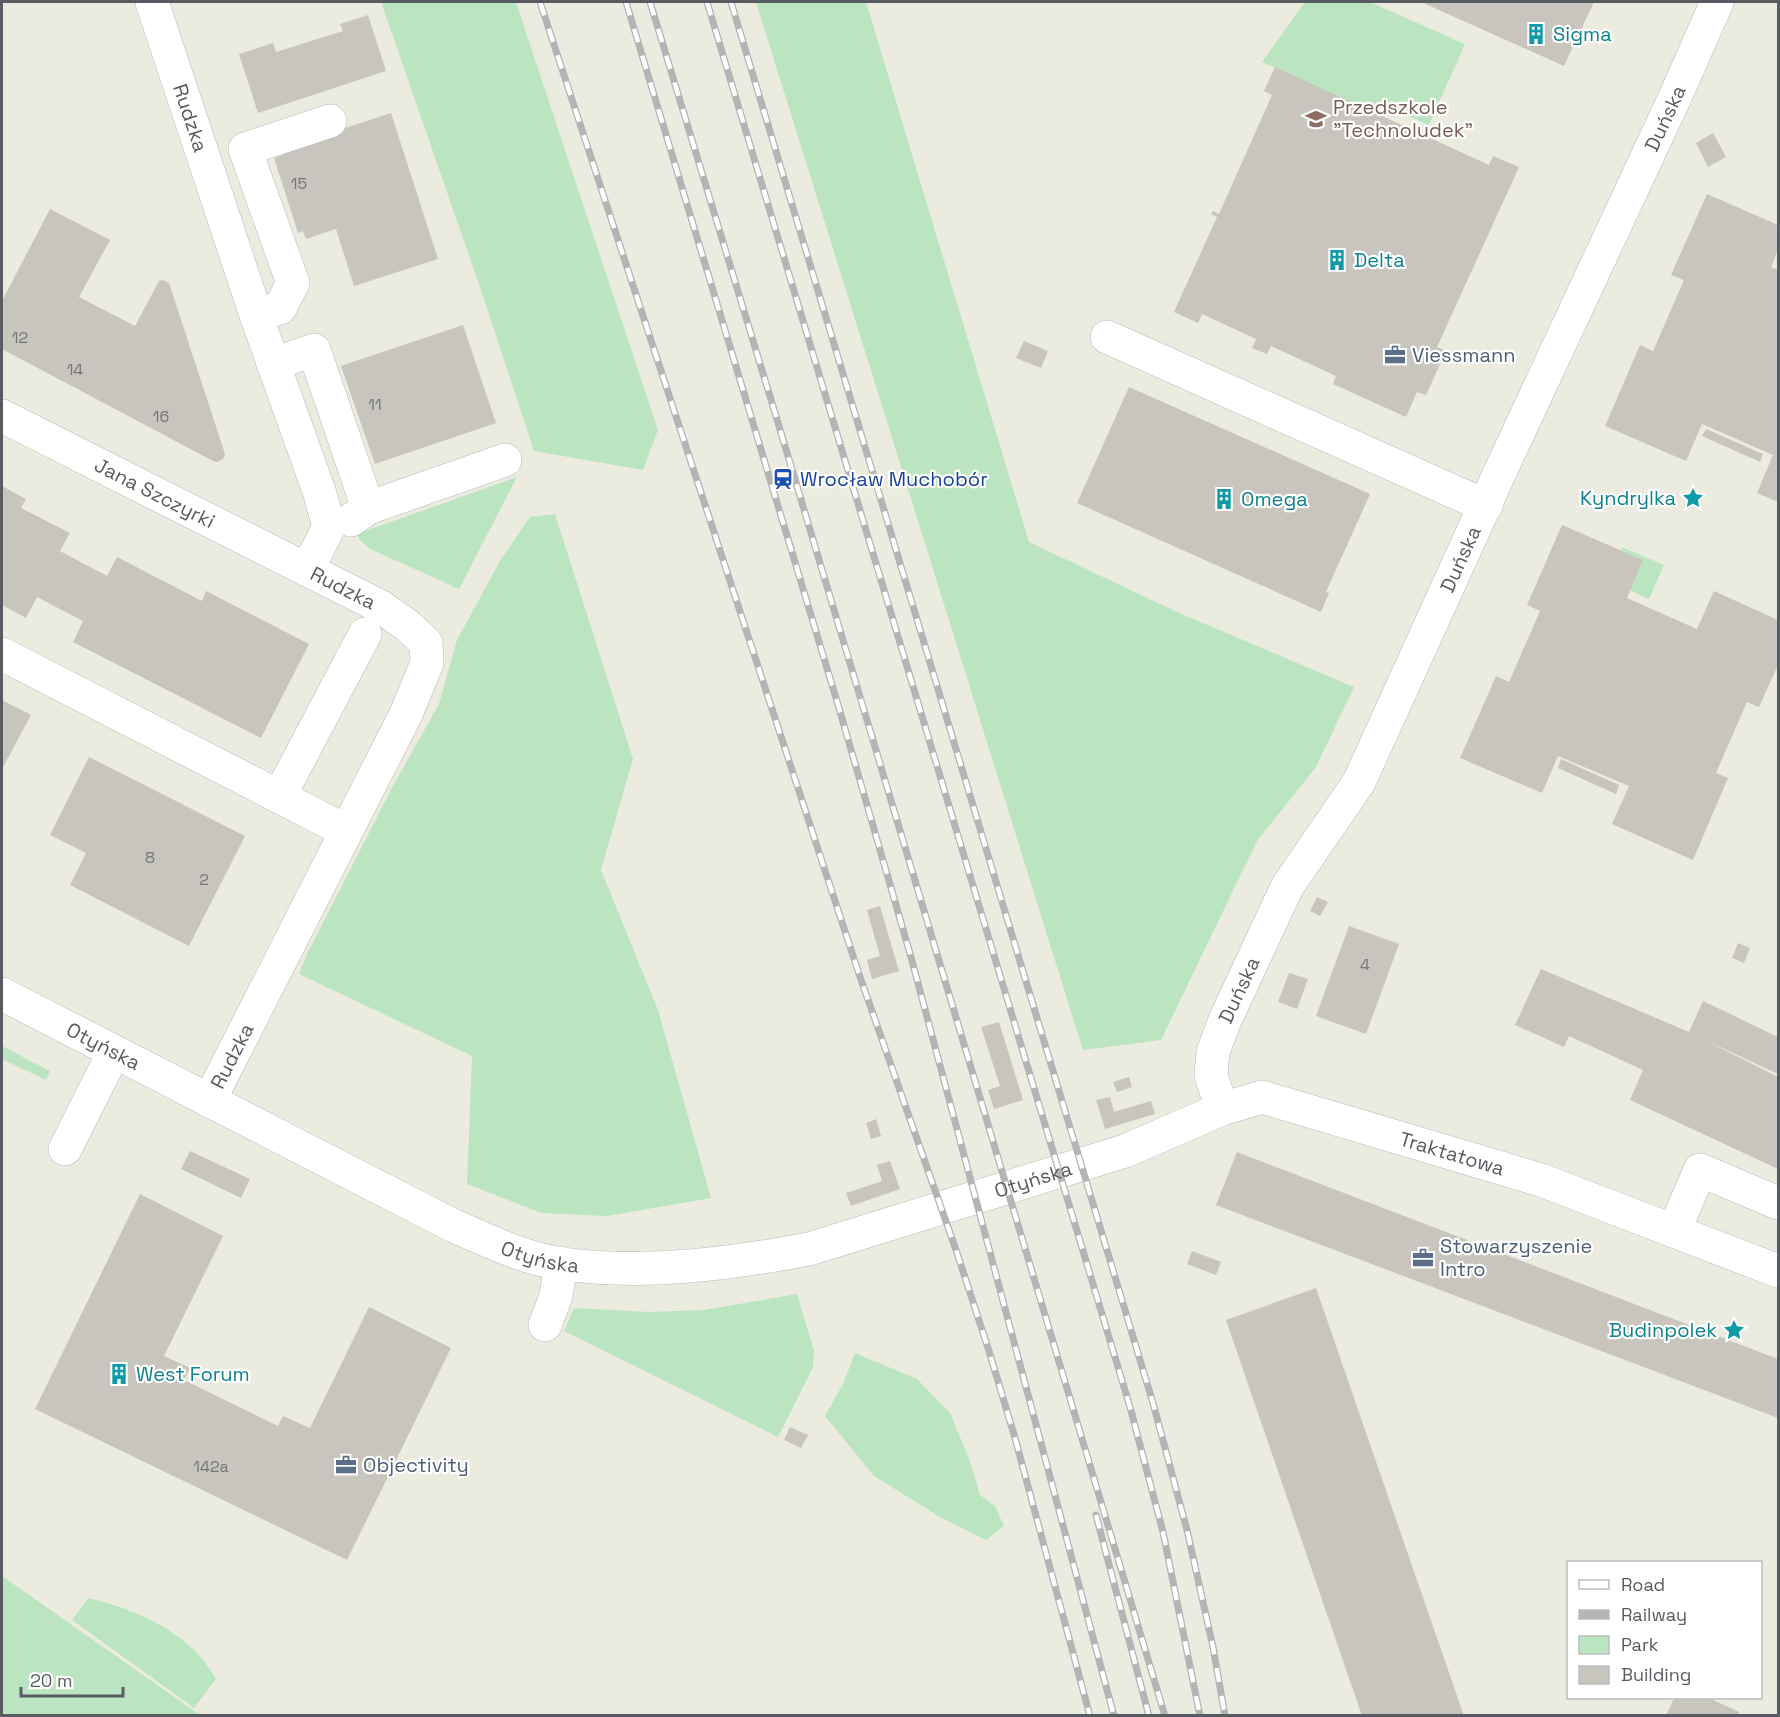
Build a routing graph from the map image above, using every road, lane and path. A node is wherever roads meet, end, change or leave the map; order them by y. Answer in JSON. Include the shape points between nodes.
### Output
{"nodes":[{"id":1,"x":152,"y":2,"type":"edge"},
{"id":2,"x":1717,"y":2,"type":"edge"},
{"id":3,"x":330,"y":121,"type":"dead end"},
{"id":4,"x":256,"y":315,"type":"junction"},
{"id":5,"x":1107,"y":337,"type":"dead end"},
{"id":6,"x":273,"y":364,"type":"junction"},
{"id":7,"x":2,"y":416,"type":"edge"},
{"id":8,"x":505,"y":460,"type":"dead end"},
{"id":9,"x":1486,"y":506,"type":"junction"},
{"id":10,"x":368,"y":508,"type":"junction"},
{"id":11,"x":330,"y":527,"type":"junction"},
{"id":12,"x":307,"y":570,"type":"junction"},
{"id":13,"x":365,"y":634,"type":"dead end"},
{"id":14,"x":2,"y":654,"type":"edge"},
{"id":15,"x":279,"y":797,"type":"junction"},
{"id":16,"x":346,"y":831,"type":"junction"},
{"id":17,"x":2,"y":994,"type":"edge"},
{"id":18,"x":114,"y":1052,"type":"junction"},
{"id":19,"x":209,"y":1101,"type":"junction"},
{"id":20,"x":1222,"y":1109,"type":"junction"},
{"id":21,"x":65,"y":1149,"type":"dead end"},
{"id":22,"x":1125,"y":1151,"type":"joint"},
{"id":23,"x":1779,"y":1203,"type":"edge"},
{"id":24,"x":1674,"y":1231,"type":"junction"},
{"id":25,"x":561,"y":1263,"type":"junction"},
{"id":26,"x":1779,"y":1271,"type":"edge"},
{"id":27,"x":545,"y":1324,"type":"dead end"}],
"edges":[{"from":1,"to":4,"type":"street","name":"Rudzka"},
{"from":2,"to":9,"type":"street","name":"Duńska"},
{"from":3,"to":4,"type":"street","via":[[245,149],[293,283],[279,308]]},
{"from":4,"to":6,"type":"street","name":"Rudzka"},
{"from":5,"to":9,"type":"street"},
{"from":6,"to":10,"type":"street","via":[[314,350]]},
{"from":6,"to":11,"type":"street","name":"Rudzka"},
{"from":7,"to":12,"type":"street","name":"Jana Szczyrki"},
{"from":8,"to":10,"type":"street"},
{"from":9,"to":20,"type":"street","name":"Duńska","via":[[1359,782],[1287,887],[1225,1020],[1213,1052],[1211,1075]]},
{"from":10,"to":11,"type":"street"},
{"from":11,"to":12,"type":"street","name":"Rudzka"},
{"from":12,"to":16,"type":"street","name":"Rudzka","via":[[381,607],[426,643],[427,663],[406,714]]},
{"from":13,"to":15,"type":"street"},
{"from":14,"to":15,"type":"street"},
{"from":15,"to":16,"type":"street"},
{"from":16,"to":19,"type":"street","name":"Rudzka"},
{"from":17,"to":18,"type":"street","name":"Otyńska"},
{"from":18,"to":19,"type":"street","name":"Otyńska"},
{"from":18,"to":21,"type":"street"},
{"from":19,"to":25,"type":"street","name":"Otyńska","via":[[454,1226],[514,1251]]},
{"from":20,"to":22,"type":"street","name":"Traktatowa"},
{"from":20,"to":24,"type":"street","name":"Traktatowa","via":[[1262,1097],[1541,1180]]},
{"from":22,"to":25,"type":"street","name":"Otyńska","via":[[809,1249],[761,1258],[671,1266],[627,1268]]},
{"from":23,"to":24,"type":"street","via":[[1700,1170]]},
{"from":24,"to":26,"type":"street","name":"Traktatowa"},
{"from":25,"to":27,"type":"street","via":[[556,1296]]}]}
